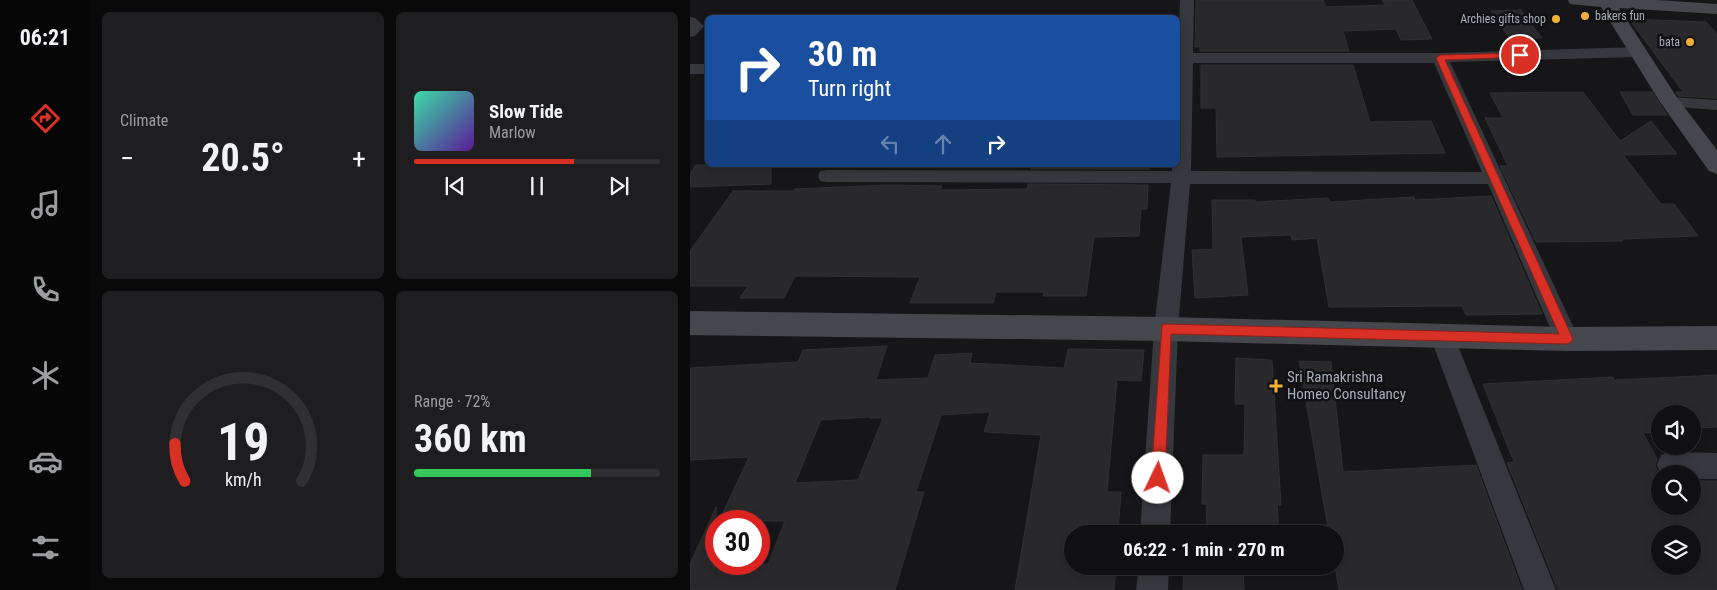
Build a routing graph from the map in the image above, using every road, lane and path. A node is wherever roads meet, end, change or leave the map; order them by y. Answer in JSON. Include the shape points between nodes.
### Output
{"nodes":[{"id":1,"x":1187,"y":0,"type":"edge"},
{"id":2,"x":1576,"y":0,"type":"edge"},
{"id":3,"x":1605,"y":1,"type":"edge"},
{"id":4,"x":1717,"y":10,"type":"edge"},
{"id":5,"x":690,"y":21,"type":"edge"},
{"id":6,"x":690,"y":33,"type":"edge"},
{"id":7,"x":1639,"y":52,"type":"junction"},
{"id":8,"x":1182,"y":58,"type":"edge"},
{"id":9,"x":1440,"y":58,"type":"junction"},
{"id":10,"x":690,"y":69,"type":"edge"},
{"id":11,"x":705,"y":69,"type":"edge"},
{"id":12,"x":1670,"y":102,"type":"junction"},
{"id":13,"x":1717,"y":105,"type":"edge"},
{"id":14,"x":1717,"y":166,"type":"edge"},
{"id":15,"x":827,"y":176,"type":"dead end"},
{"id":16,"x":1181,"y":176,"type":"junction"},
{"id":17,"x":1493,"y":178,"type":"junction"},
{"id":18,"x":690,"y":323,"type":"edge"},
{"id":19,"x":1166,"y":329,"type":"junction"},
{"id":20,"x":1442,"y":336,"type":"junction"},
{"id":21,"x":1717,"y":338,"type":"edge"},
{"id":22,"x":1567,"y":339,"type":"junction"},
{"id":23,"x":1701,"y":466,"type":"edge"},
{"id":24,"x":1717,"y":466,"type":"edge"},
{"id":25,"x":1155,"y":525,"type":"edge"},
{"id":26,"x":1153,"y":575,"type":"edge"},
{"id":27,"x":1152,"y":590,"type":"edge"},
{"id":28,"x":1540,"y":590,"type":"edge"}],
"edges":[{"from":1,"to":8,"type":"street"},
{"from":2,"to":3,"type":"street"},
{"from":3,"to":4,"type":"street"},
{"from":3,"to":7,"type":"street"},
{"from":5,"to":6,"type":"street","via":[[697,26]]},
{"from":7,"to":9,"type":"street"},
{"from":7,"to":12,"type":"street"},
{"from":8,"to":9,"type":"street"},
{"from":8,"to":16,"type":"street"},
{"from":9,"to":17,"type":"street"},
{"from":10,"to":11,"type":"street"},
{"from":12,"to":13,"type":"street"},
{"from":12,"to":14,"type":"street"},
{"from":15,"to":16,"type":"street"},
{"from":16,"to":17,"type":"street"},
{"from":16,"to":19,"type":"street"},
{"from":17,"to":22,"type":"street"},
{"from":18,"to":19,"type":"street"},
{"from":19,"to":20,"type":"street"},
{"from":19,"to":25,"type":"street"},
{"from":20,"to":22,"type":"street"},
{"from":20,"to":28,"type":"street"},
{"from":21,"to":22,"type":"street"},
{"from":23,"to":24,"type":"street"},
{"from":26,"to":27,"type":"street"}]}
